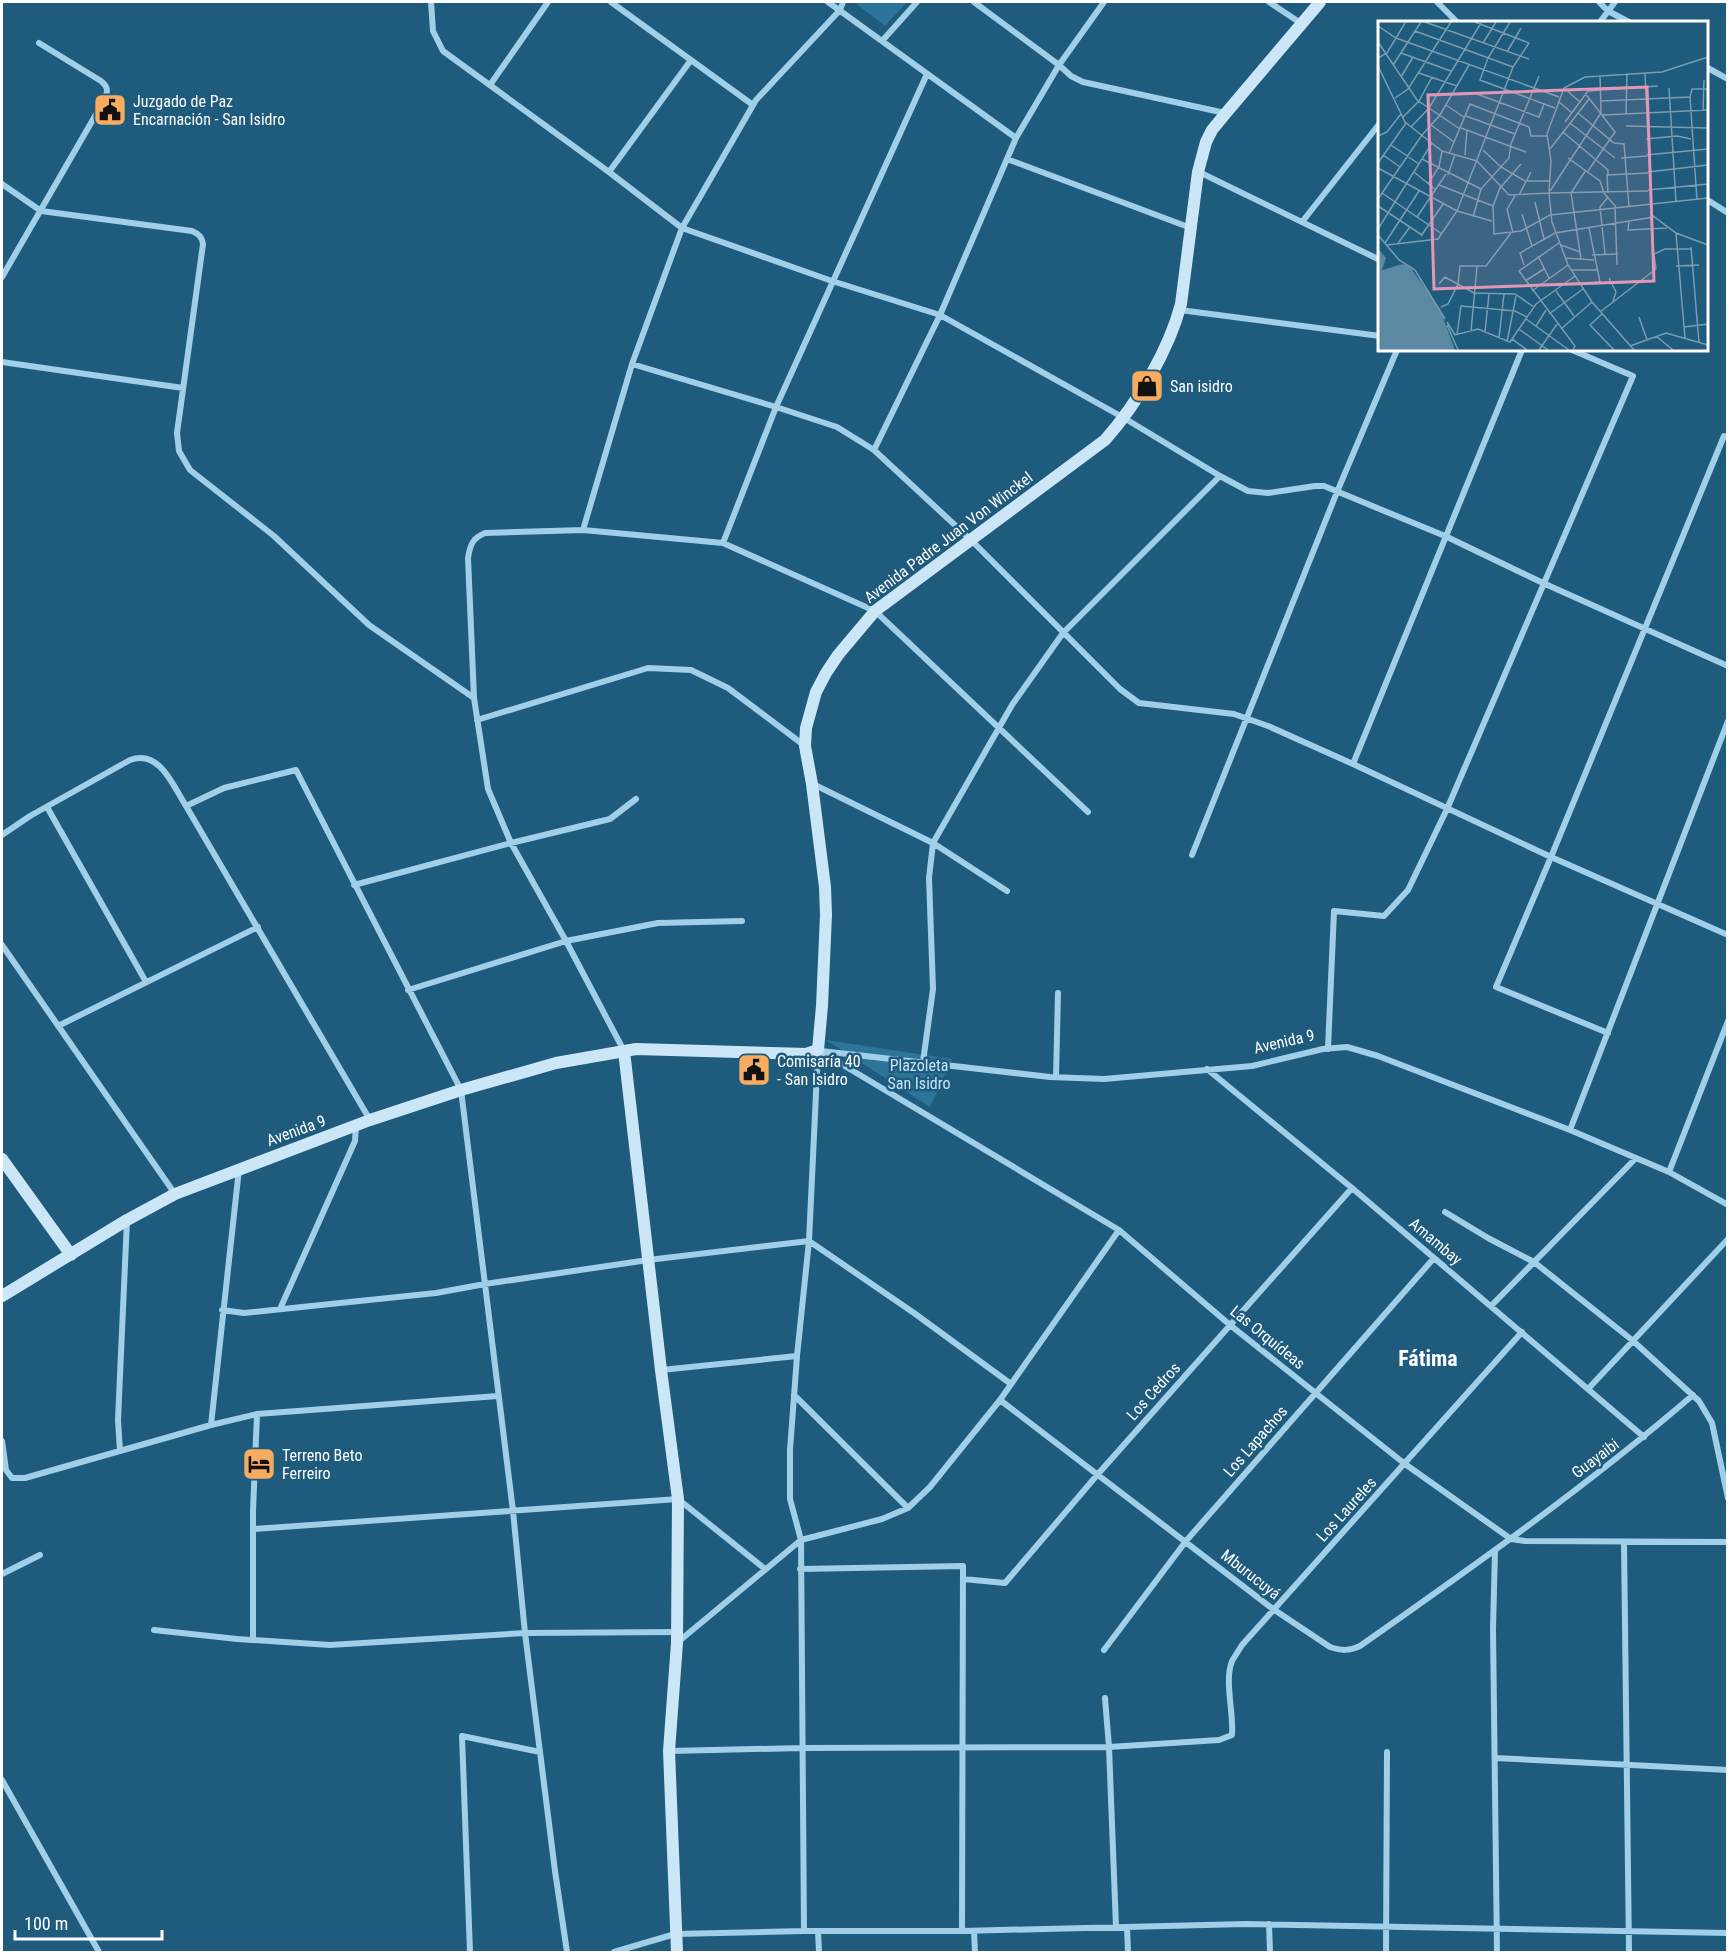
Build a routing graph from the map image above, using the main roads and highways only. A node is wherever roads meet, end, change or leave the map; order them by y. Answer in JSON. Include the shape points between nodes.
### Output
{"nodes":[{"id":1,"x":1320,"y":2,"type":"edge"},
{"id":2,"x":624,"y":1051,"type":"junction"},
{"id":3,"x":2,"y":1159,"type":"edge"},
{"id":4,"x":71,"y":1255,"type":"junction"},
{"id":5,"x":2,"y":1296,"type":"edge"},
{"id":6,"x":677,"y":1953,"type":"edge"}],
"edges":[{"from":1,"to":2,"type":"main road","name":"Avenida Padre Juan Von Winckel","via":[[1206,142],[1198,172],[1180,310],[1164,351],[1124,418],[1105,440],[875,611],[826,673],[816,692],[805,746],[825,887],[818,1050],[806,1054]]},
{"from":2,"to":4,"type":"main road","name":"Avenida 9","via":[[556,1063],[356,1125],[175,1194]]},
{"from":2,"to":6,"type":"main road","via":[[678,1499],[677,1637],[669,1751]]},
{"from":3,"to":4,"type":"main road"},
{"from":4,"to":5,"type":"main road","name":"Avenida 9"}]}
